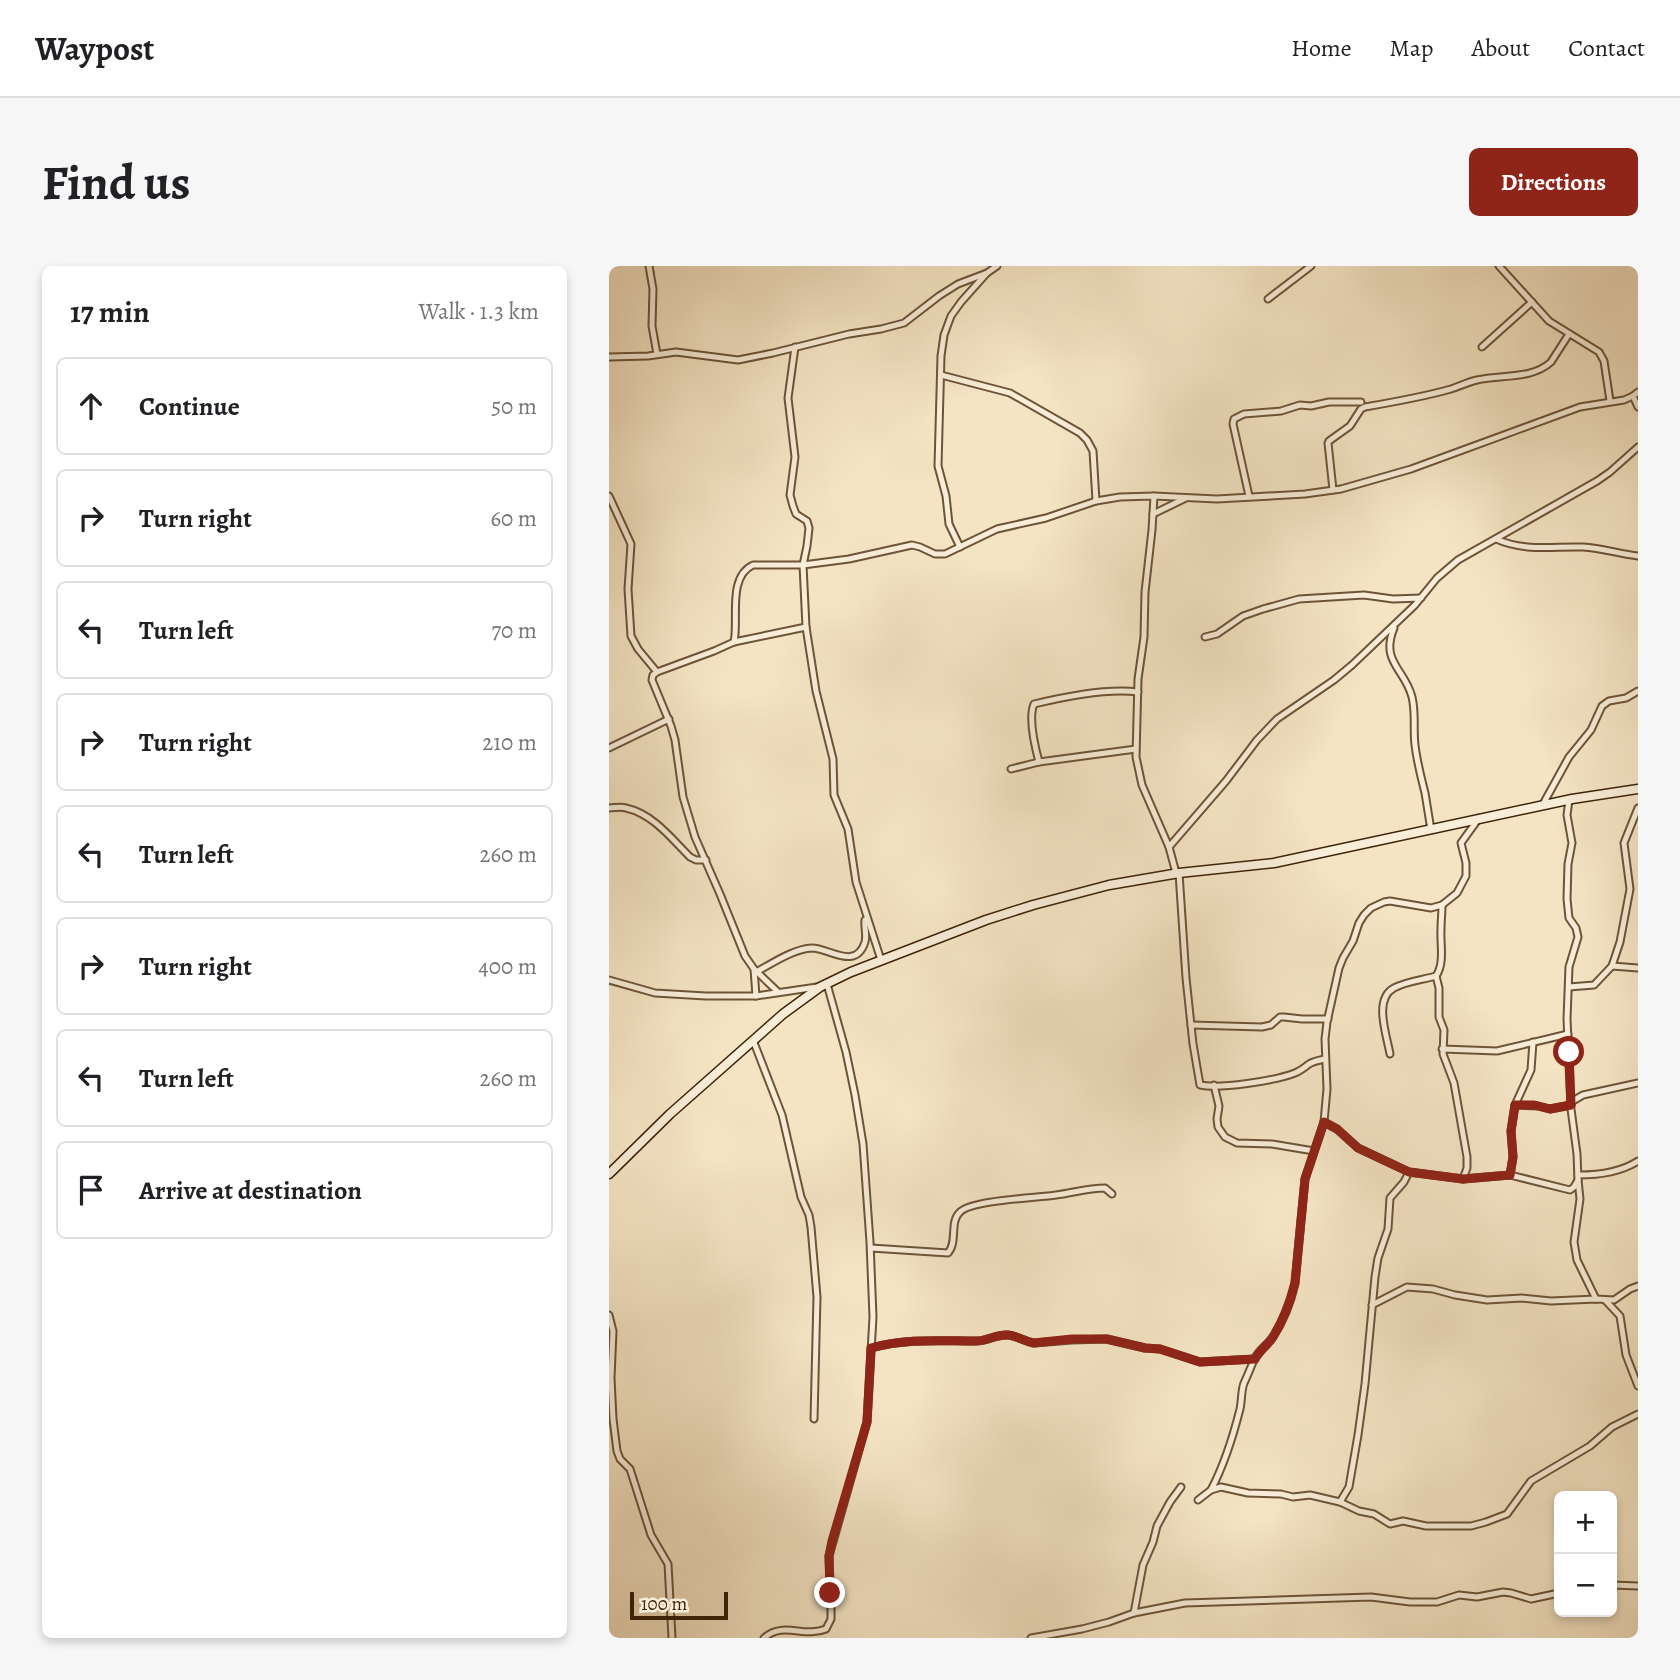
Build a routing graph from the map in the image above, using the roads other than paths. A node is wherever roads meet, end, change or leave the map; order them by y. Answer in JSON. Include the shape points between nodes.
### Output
{"nodes":[{"id":1,"x":649,"y":266,"type":"edge"},
{"id":2,"x":997,"y":266,"type":"edge"},
{"id":3,"x":1311,"y":266,"type":"edge"},
{"id":4,"x":1499,"y":266,"type":"edge"},
{"id":5,"x":987,"y":273,"type":"junction"},
{"id":6,"x":1268,"y":299,"type":"dead end"},
{"id":7,"x":1532,"y":302,"type":"junction"},
{"id":8,"x":1570,"y":334,"type":"junction"},
{"id":9,"x":795,"y":347,"type":"junction"},
{"id":10,"x":1482,"y":347,"type":"dead end"},
{"id":11,"x":657,"y":354,"type":"junction"},
{"id":12,"x":609,"y":357,"type":"edge"},
{"id":13,"x":941,"y":374,"type":"junction"},
{"id":14,"x":1635,"y":394,"type":"edge"},
{"id":15,"x":1610,"y":401,"type":"junction"},
{"id":16,"x":1361,"y":402,"type":"dead end"},
{"id":17,"x":1638,"y":407,"type":"edge"},
{"id":18,"x":1638,"y":447,"type":"edge"},
{"id":19,"x":1333,"y":490,"type":"junction"},
{"id":20,"x":609,"y":496,"type":"edge"},
{"id":21,"x":1154,"y":496,"type":"junction"},
{"id":22,"x":1249,"y":496,"type":"junction"},
{"id":23,"x":1187,"y":499,"type":"junction"},
{"id":24,"x":1096,"y":501,"type":"junction"},
{"id":25,"x":1153,"y":514,"type":"junction"},
{"id":26,"x":1496,"y":539,"type":"junction"},
{"id":27,"x":960,"y":547,"type":"junction"},
{"id":28,"x":1638,"y":556,"type":"edge"},
{"id":29,"x":803,"y":565,"type":"junction"},
{"id":30,"x":1421,"y":598,"type":"junction"},
{"id":31,"x":1396,"y":623,"type":"junction"},
{"id":32,"x":806,"y":627,"type":"junction"},
{"id":33,"x":1205,"y":637,"type":"dead end"},
{"id":34,"x":734,"y":642,"type":"junction"},
{"id":35,"x":657,"y":672,"type":"junction"},
{"id":36,"x":1638,"y":691,"type":"edge"},
{"id":37,"x":1138,"y":692,"type":"junction"},
{"id":38,"x":669,"y":719,"type":"junction"},
{"id":39,"x":609,"y":748,"type":"edge"},
{"id":40,"x":1136,"y":749,"type":"junction"},
{"id":41,"x":1039,"y":762,"type":"junction"},
{"id":42,"x":1011,"y":769,"type":"dead end"},
{"id":43,"x":1638,"y":789,"type":"edge"},
{"id":44,"x":1569,"y":800,"type":"junction"},
{"id":45,"x":1542,"y":806,"type":"junction"},
{"id":46,"x":609,"y":808,"type":"edge"},
{"id":47,"x":1638,"y":808,"type":"edge"},
{"id":48,"x":1479,"y":818,"type":"junction"},
{"id":49,"x":1431,"y":830,"type":"junction"},
{"id":50,"x":1169,"y":847,"type":"junction"},
{"id":51,"x":706,"y":860,"type":"junction"},
{"id":52,"x":1177,"y":873,"type":"junction"},
{"id":53,"x":1442,"y":905,"type":"junction"},
{"id":54,"x":866,"y":917,"type":"junction"},
{"id":55,"x":881,"y":960,"type":"junction"},
{"id":56,"x":1612,"y":966,"type":"junction"},
{"id":57,"x":1638,"y":968,"type":"edge"},
{"id":58,"x":755,"y":970,"type":"junction"},
{"id":59,"x":1436,"y":976,"type":"junction"},
{"id":60,"x":609,"y":980,"type":"edge"},
{"id":61,"x":823,"y":985,"type":"junction"},
{"id":62,"x":1569,"y":987,"type":"junction"},
{"id":63,"x":778,"y":992,"type":"junction"},
{"id":64,"x":756,"y":996,"type":"junction"},
{"id":65,"x":1328,"y":1019,"type":"junction"},
{"id":66,"x":1191,"y":1025,"type":"junction"},
{"id":67,"x":1568,"y":1034,"type":"junction"},
{"id":68,"x":754,"y":1040,"type":"junction"},
{"id":69,"x":1533,"y":1042,"type":"junction"},
{"id":70,"x":1442,"y":1049,"type":"junction"},
{"id":71,"x":1390,"y":1054,"type":"dead end"},
{"id":72,"x":1325,"y":1059,"type":"junction"},
{"id":73,"x":1638,"y":1083,"type":"edge"},
{"id":74,"x":1214,"y":1085,"type":"junction"},
{"id":75,"x":1571,"y":1103,"type":"junction"},
{"id":76,"x":1515,"y":1105,"type":"junction"},
{"id":77,"x":1324,"y":1122,"type":"junction"},
{"id":78,"x":1314,"y":1151,"type":"junction"},
{"id":79,"x":1638,"y":1161,"type":"edge"},
{"id":80,"x":1409,"y":1172,"type":"junction"},
{"id":81,"x":609,"y":1174,"type":"edge"},
{"id":82,"x":1510,"y":1175,"type":"junction"},
{"id":83,"x":1578,"y":1178,"type":"junction"},
{"id":84,"x":1463,"y":1179,"type":"junction"},
{"id":85,"x":1112,"y":1194,"type":"dead end"},
{"id":86,"x":871,"y":1248,"type":"junction"},
{"id":87,"x":1638,"y":1286,"type":"edge"},
{"id":88,"x":1595,"y":1299,"type":"junction"},
{"id":89,"x":1605,"y":1300,"type":"junction"},
{"id":90,"x":1372,"y":1306,"type":"junction"},
{"id":91,"x":609,"y":1315,"type":"edge"},
{"id":92,"x":871,"y":1348,"type":"junction"},
{"id":93,"x":1255,"y":1359,"type":"junction"},
{"id":94,"x":1638,"y":1362,"type":"edge"},
{"id":95,"x":1629,"y":1364,"type":"junction"},
{"id":96,"x":1638,"y":1386,"type":"edge"},
{"id":97,"x":611,"y":1402,"type":"edge"},
{"id":98,"x":1638,"y":1413,"type":"edge"},
{"id":99,"x":814,"y":1419,"type":"dead end"},
{"id":100,"x":1181,"y":1487,"type":"dead end"},
{"id":101,"x":1211,"y":1490,"type":"junction"},
{"id":102,"x":1198,"y":1500,"type":"dead end"},
{"id":103,"x":1340,"y":1502,"type":"junction"},
{"id":104,"x":1617,"y":1585,"type":"edge"},
{"id":105,"x":1638,"y":1586,"type":"edge"},
{"id":106,"x":1554,"y":1594,"type":"edge"},
{"id":107,"x":1134,"y":1613,"type":"junction"},
{"id":108,"x":672,"y":1638,"type":"edge"},
{"id":109,"x":764,"y":1638,"type":"edge"},
{"id":110,"x":1031,"y":1638,"type":"edge"}],
"edges":[{"from":1,"to":11,"type":"street"},
{"from":2,"to":5,"type":"street"},
{"from":3,"to":6,"type":"street"},
{"from":4,"to":7,"type":"street"},
{"from":5,"to":9,"type":"street","via":[[948,290],[904,323]]},
{"from":5,"to":13,"type":"street","via":[[951,316],[944,335]]},
{"from":7,"to":8,"type":"street","via":[[1549,321]]},
{"from":7,"to":10,"type":"street"},
{"from":8,"to":15,"type":"street","via":[[1602,356]]},
{"from":8,"to":19,"type":"street","via":[[1549,365],[1533,372],[1478,380],[1361,409],[1350,426],[1328,443]]},
{"from":9,"to":11,"type":"street","via":[[738,360]]},
{"from":9,"to":29,"type":"street","via":[[788,398],[795,457],[790,495],[796,514],[809,528]]},
{"from":11,"to":12,"type":"street"},
{"from":13,"to":24,"type":"street","via":[[1010,393],[1080,433],[1093,451]]},
{"from":13,"to":27,"type":"street","via":[[938,466],[949,524]]},
{"from":14,"to":15,"type":"street"},
{"from":14,"to":17,"type":"street"},
{"from":15,"to":19,"type":"street","via":[[1580,407],[1390,476]]},
{"from":16,"to":22,"type":"street","via":[[1300,405],[1234,419]]},
{"from":18,"to":26,"type":"street","via":[[1597,481]]},
{"from":19,"to":22,"type":"street"},
{"from":20,"to":35,"type":"street","via":[[631,544],[631,636]]},
{"from":21,"to":23,"type":"street"},
{"from":21,"to":24,"type":"street"},
{"from":21,"to":25,"type":"street"},
{"from":22,"to":23,"type":"street"},
{"from":23,"to":25,"type":"street"},
{"from":24,"to":27,"type":"street","via":[[997,529]]},
{"from":25,"to":37,"type":"street"},
{"from":26,"to":28,"type":"street","via":[[1528,547],[1583,547]]},
{"from":26,"to":30,"type":"street","via":[[1458,560]]},
{"from":27,"to":29,"type":"street","via":[[935,554],[904,546]]},
{"from":29,"to":32,"type":"street"},
{"from":29,"to":34,"type":"street","via":[[747,568],[735,601]]},
{"from":30,"to":31,"type":"street"},
{"from":30,"to":33,"type":"street","via":[[1299,599],[1257,611]]},
{"from":31,"to":49,"type":"street","via":[[1390,638],[1391,654],[1412,696],[1415,749]]},
{"from":31,"to":50,"type":"street","via":[[1334,680],[1277,719]]},
{"from":32,"to":34,"type":"street"},
{"from":32,"to":54,"type":"street","via":[[815,691],[833,759],[834,795],[848,828],[853,872]]},
{"from":34,"to":35,"type":"street"},
{"from":35,"to":38,"type":"street","via":[[652,680]]},
{"from":36,"to":45,"type":"street","via":[[1602,706]]},
{"from":37,"to":40,"type":"street"},
{"from":37,"to":41,"type":"street","via":[[1034,704]]},
{"from":38,"to":39,"type":"street"},
{"from":38,"to":51,"type":"street","via":[[683,797]]},
{"from":40,"to":41,"type":"street"},
{"from":40,"to":50,"type":"street","via":[[1142,785]]},
{"from":41,"to":42,"type":"street"},
{"from":43,"to":44,"type":"street"},
{"from":44,"to":45,"type":"street"},
{"from":44,"to":62,"type":"street","via":[[1572,843],[1567,899],[1578,937],[1570,959]]},
{"from":45,"to":48,"type":"street"},
{"from":46,"to":51,"type":"street","via":[[624,807],[642,815],[660,826],[690,857]]},
{"from":47,"to":56,"type":"street","via":[[1624,843],[1630,889]]},
{"from":48,"to":49,"type":"street"},
{"from":48,"to":53,"type":"street","via":[[1461,843],[1465,880]]},
{"from":49,"to":52,"type":"street","via":[[1274,863]]},
{"from":50,"to":52,"type":"street"},
{"from":51,"to":58,"type":"street"},
{"from":52,"to":55,"type":"street","via":[[1033,905]]},
{"from":52,"to":66,"type":"street"},
{"from":53,"to":59,"type":"street","via":[[1441,964]]},
{"from":53,"to":65,"type":"street","via":[[1425,908],[1390,901],[1364,915],[1339,968]]},
{"from":54,"to":55,"type":"street"},
{"from":54,"to":58,"type":"street","via":[[865,940],[856,954],[844,957],[822,949],[804,949]]},
{"from":55,"to":61,"type":"street"},
{"from":56,"to":57,"type":"street"},
{"from":56,"to":62,"type":"street","via":[[1594,985]]},
{"from":58,"to":63,"type":"street"},
{"from":58,"to":64,"type":"street"},
{"from":59,"to":70,"type":"street","via":[[1444,1030]]},
{"from":59,"to":71,"type":"street","via":[[1395,987],[1387,994],[1382,1007]]},
{"from":60,"to":64,"type":"street","via":[[655,993]]},
{"from":61,"to":63,"type":"street"},
{"from":61,"to":68,"type":"street"},
{"from":61,"to":86,"type":"street","via":[[855,1095]]},
{"from":62,"to":67,"type":"street"},
{"from":63,"to":64,"type":"street"},
{"from":65,"to":66,"type":"street","via":[[1280,1017],[1262,1027]]},
{"from":65,"to":72,"type":"street"},
{"from":66,"to":74,"type":"street","via":[[1199,1083]]},
{"from":67,"to":69,"type":"street"},
{"from":67,"to":75,"type":"street"},
{"from":68,"to":81,"type":"street"},
{"from":68,"to":99,"type":"street","via":[[782,1115],[811,1227],[817,1297]]},
{"from":69,"to":70,"type":"street","via":[[1497,1051]]},
{"from":69,"to":76,"type":"street","via":[[1531,1070]]},
{"from":70,"to":84,"type":"street","via":[[1454,1083],[1464,1139],[1467,1168]]},
{"from":72,"to":74,"type":"street","via":[[1292,1074]]},
{"from":72,"to":77,"type":"street"},
{"from":73,"to":75,"type":"street","via":[[1583,1095]]},
{"from":74,"to":78,"type":"street","via":[[1217,1124],[1225,1137],[1237,1143]]},
{"from":75,"to":76,"type":"street","via":[[1550,1109]]},
{"from":75,"to":83,"type":"street"},
{"from":76,"to":82,"type":"street"},
{"from":77,"to":78,"type":"street"},
{"from":77,"to":80,"type":"street","via":[[1358,1148]]},
{"from":78,"to":93,"type":"street","via":[[1305,1179],[1291,1299],[1273,1336]]},
{"from":79,"to":83,"type":"street"},
{"from":80,"to":84,"type":"street"},
{"from":80,"to":90,"type":"street","via":[[1390,1198]]},
{"from":82,"to":83,"type":"street","via":[[1570,1190]]},
{"from":82,"to":84,"type":"street"},
{"from":83,"to":88,"type":"street","via":[[1580,1206],[1574,1242]]},
{"from":85,"to":86,"type":"street","via":[[1096,1188],[972,1205],[956,1217],[953,1248],[948,1253]]},
{"from":86,"to":92,"type":"street"},
{"from":87,"to":89,"type":"street","via":[[1617,1299]]},
{"from":88,"to":89,"type":"street"},
{"from":88,"to":90,"type":"street","via":[[1498,1301],[1407,1287]]},
{"from":89,"to":95,"type":"street","via":[[1620,1316]]},
{"from":90,"to":103,"type":"street","via":[[1358,1435],[1349,1487]]},
{"from":91,"to":97,"type":"street","via":[[613,1331]]},
{"from":92,"to":93,"type":"street","via":[[899,1341],[983,1340],[1004,1335],[1034,1343],[1107,1339],[1200,1362]]},
{"from":92,"to":109,"type":"street","via":[[867,1422],[829,1556],[831,1619],[820,1631],[780,1630]]},
{"from":93,"to":101,"type":"street"},
{"from":94,"to":95,"type":"street"},
{"from":95,"to":96,"type":"street"},
{"from":97,"to":108,"type":"street","via":[[618,1455],[629,1469],[651,1535],[668,1564]]},
{"from":98,"to":103,"type":"street","via":[[1534,1479],[1507,1514],[1486,1522],[1471,1526],[1390,1524]]},
{"from":100,"to":107,"type":"street","via":[[1157,1526],[1143,1565]]},
{"from":101,"to":102,"type":"street"},
{"from":101,"to":103,"type":"street","via":[[1310,1495]]},
{"from":104,"to":105,"type":"street"},
{"from":106,"to":107,"type":"street","via":[[1531,1599],[1503,1592],[1459,1595],[1437,1602],[1371,1597],[1185,1603]]},
{"from":107,"to":110,"type":"street"}]}
